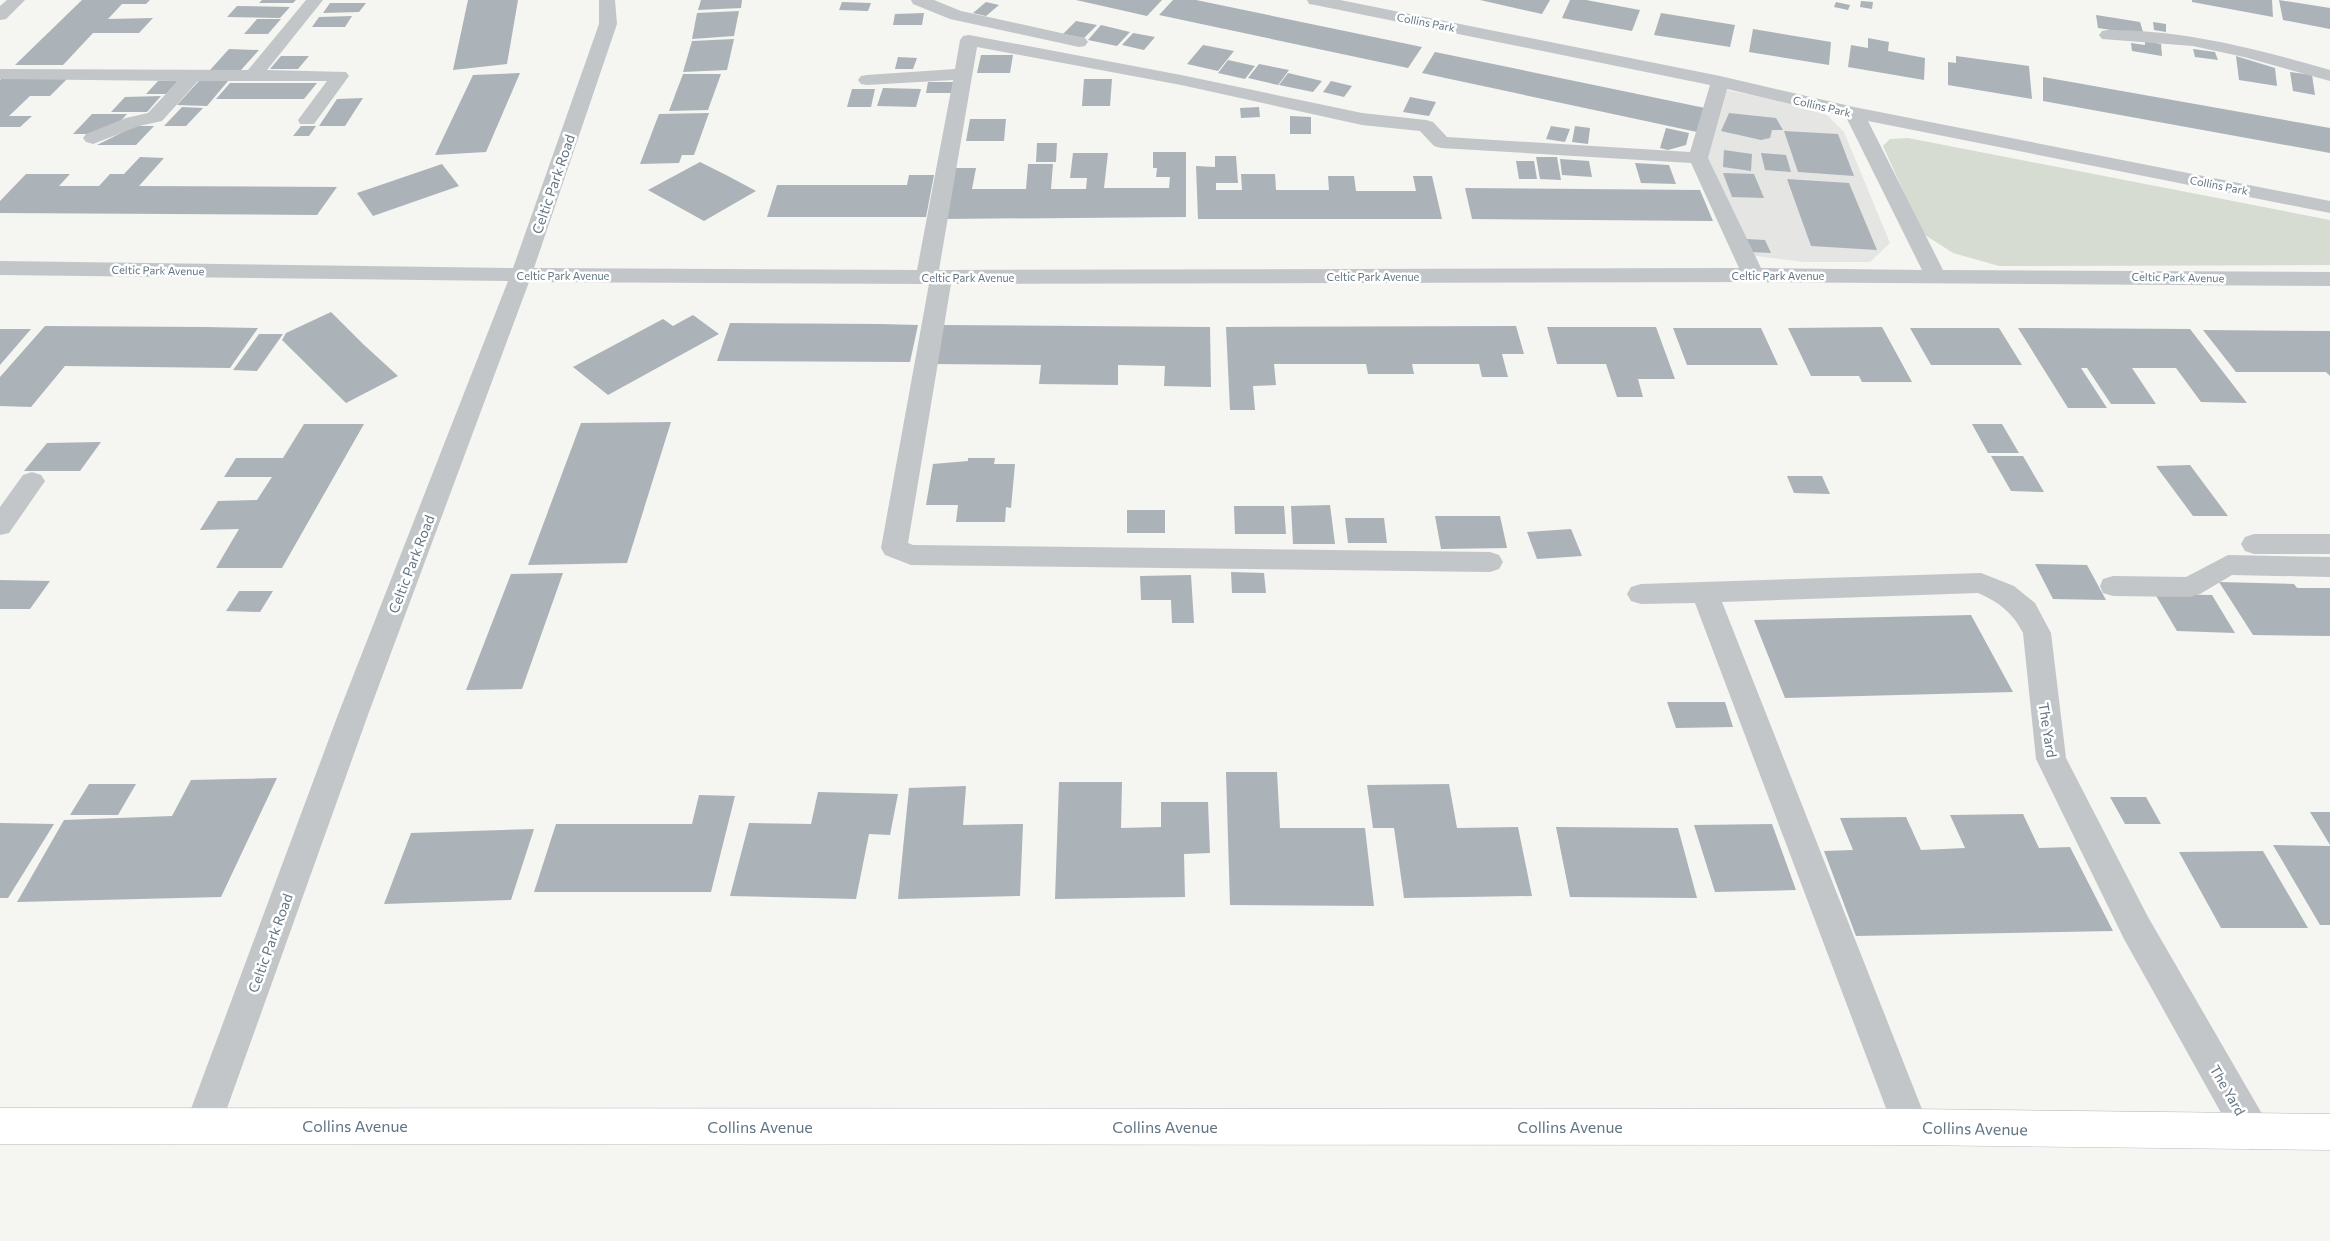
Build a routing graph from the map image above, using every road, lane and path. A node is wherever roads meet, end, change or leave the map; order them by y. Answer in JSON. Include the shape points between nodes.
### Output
{"nodes":[{"id":1,"x":17,"y":0,"type":"edge"},
{"id":2,"x":315,"y":0,"type":"edge"},
{"id":3,"x":607,"y":0,"type":"edge"},
{"id":4,"x":919,"y":0,"type":"edge"},
{"id":5,"x":1315,"y":0,"type":"edge"},
{"id":6,"x":0,"y":15,"type":"edge"},
{"id":7,"x":2108,"y":35,"type":"dead end"},
{"id":8,"x":1097,"y":46,"type":"dead end"},
{"id":9,"x":0,"y":74,"type":"edge"},
{"id":10,"x":964,"y":74,"type":"junction"},
{"id":11,"x":192,"y":75,"type":"junction"},
{"id":12,"x":253,"y":76,"type":"junction"},
{"id":13,"x":2330,"y":76,"type":"edge"},
{"id":14,"x":867,"y":80,"type":"dead end"},
{"id":15,"x":1720,"y":82,"type":"junction"},
{"id":16,"x":1854,"y":113,"type":"junction"},
{"id":17,"x":307,"y":120,"type":"dead end"},
{"id":18,"x":94,"y":138,"type":"dead end"},
{"id":19,"x":1698,"y":158,"type":"junction"},
{"id":20,"x":2330,"y":207,"type":"edge"},
{"id":21,"x":0,"y":268,"type":"edge"},
{"id":22,"x":521,"y":275,"type":"junction"},
{"id":23,"x":1753,"y":275,"type":"junction"},
{"id":24,"x":1935,"y":275,"type":"junction"},
{"id":25,"x":934,"y":277,"type":"junction"},
{"id":26,"x":2330,"y":279,"type":"edge"},
{"id":27,"x":32,"y":481,"type":"dead end"},
{"id":28,"x":0,"y":526,"type":"edge"},
{"id":29,"x":2254,"y":544,"type":"dead end"},
{"id":30,"x":2330,"y":544,"type":"edge"},
{"id":31,"x":1490,"y":562,"type":"dead end"},
{"id":32,"x":2330,"y":567,"type":"edge"},
{"id":33,"x":2113,"y":586,"type":"dead end"},
{"id":34,"x":1705,"y":593,"type":"junction"},
{"id":35,"x":1641,"y":594,"type":"dead end"},
{"id":36,"x":204,"y":1125,"type":"junction"},
{"id":37,"x":0,"y":1126,"type":"edge"},
{"id":38,"x":1911,"y":1127,"type":"junction"},
{"id":39,"x":2252,"y":1132,"type":"junction"},
{"id":40,"x":2330,"y":1132,"type":"edge"}],
"edges":[{"from":1,"to":6,"type":"street"},
{"from":2,"to":12,"type":"street"},
{"from":3,"to":22,"type":"street","name":"Celtic Park Road","via":[[608,24]]},
{"from":4,"to":8,"type":"street","via":[[956,15]]},
{"from":5,"to":15,"type":"street","name":"Collins Park"},
{"from":7,"to":13,"type":"street","via":[[2182,40],[2236,49]]},
{"from":9,"to":11,"type":"street"},
{"from":10,"to":14,"type":"street"},
{"from":10,"to":19,"type":"street","via":[[969,40],[1181,80],[1362,119],[1426,126],[1440,142]]},
{"from":10,"to":25,"type":"street"},
{"from":11,"to":12,"type":"street"},
{"from":11,"to":18,"type":"street","via":[[155,117]]},
{"from":12,"to":17,"type":"street","via":[[340,76]]},
{"from":15,"to":16,"type":"street","name":"Collins Park"},
{"from":15,"to":19,"type":"street"},
{"from":16,"to":20,"type":"street","name":"Collins Park"},
{"from":16,"to":24,"type":"street"},
{"from":19,"to":23,"type":"street"},
{"from":21,"to":22,"type":"street","name":"Celtic Park Avenue"},
{"from":22,"to":25,"type":"street","name":"Celtic Park Avenue"},
{"from":22,"to":36,"type":"street","name":"Celtic Park Road","via":[[354,712]]},
{"from":23,"to":24,"type":"street","name":"Celtic Park Avenue"},
{"from":23,"to":25,"type":"street","name":"Celtic Park Avenue"},
{"from":24,"to":26,"type":"street","name":"Celtic Park Avenue"},
{"from":25,"to":31,"type":"street","via":[[894,548],[911,555]]},
{"from":27,"to":28,"type":"street"},
{"from":29,"to":30,"type":"street"},
{"from":32,"to":33,"type":"street","via":[[2228,565],[2190,588]]},
{"from":34,"to":35,"type":"street","name":"The Yard"},
{"from":34,"to":38,"type":"street"},
{"from":34,"to":39,"type":"street","name":"The Yard","via":[[1981,582],[2004,593],[2025,610],[2037,633],[2051,759],[2136,928]]},
{"from":36,"to":37,"type":"main road","name":"Collins Avenue"},
{"from":36,"to":38,"type":"main road","name":"Collins Avenue"},
{"from":38,"to":39,"type":"main road","name":"Collins Avenue"},
{"from":39,"to":40,"type":"main road","name":"Collins Avenue"}]}
